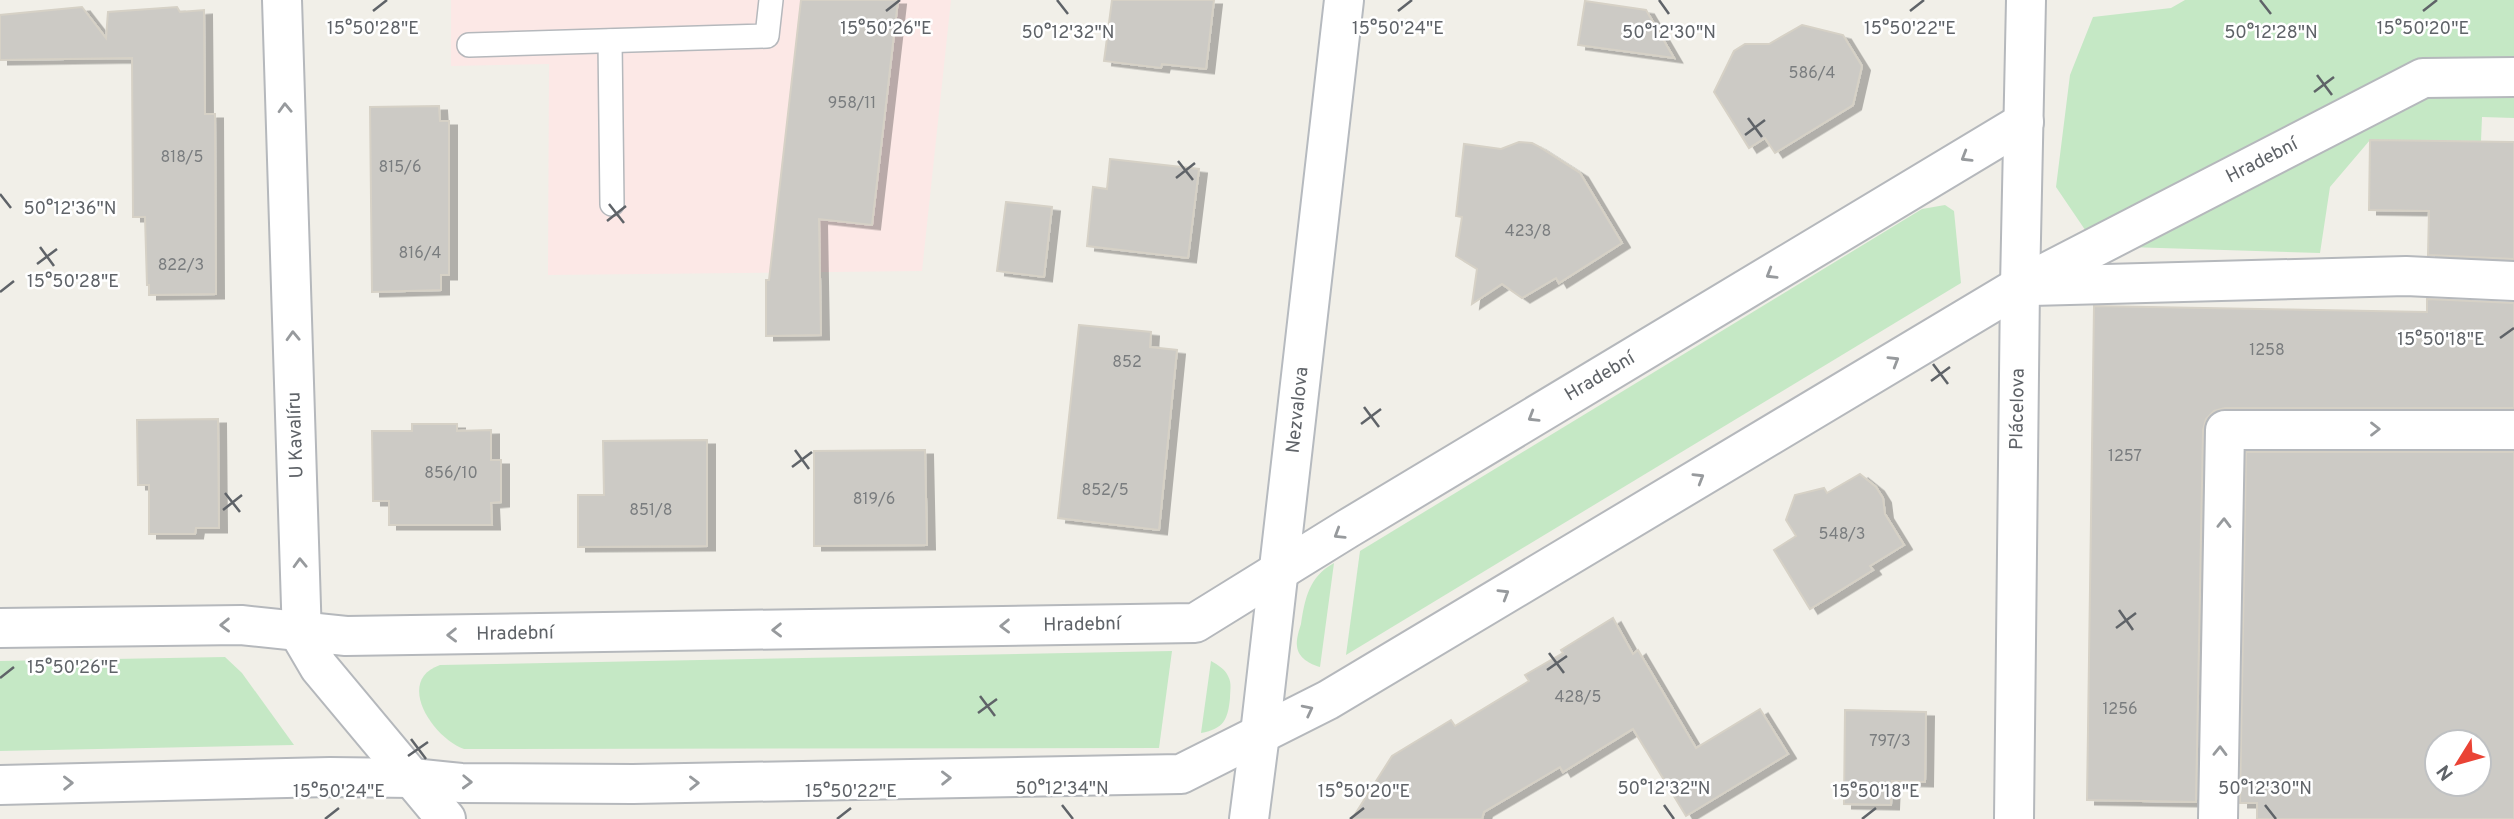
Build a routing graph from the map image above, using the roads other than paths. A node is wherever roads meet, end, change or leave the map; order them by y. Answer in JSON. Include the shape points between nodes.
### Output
{"nodes":[{"id":1,"x":282,"y":0,"type":"edge"},
{"id":2,"x":771,"y":0,"type":"edge"},
{"id":3,"x":1344,"y":0,"type":"edge"},
{"id":4,"x":2026,"y":0,"type":"edge"},
{"id":5,"x":610,"y":41,"type":"junction"},
{"id":6,"x":469,"y":45,"type":"dead end"},
{"id":7,"x":2514,"y":77,"type":"edge"},
{"id":8,"x":2024,"y":122,"type":"junction"},
{"id":9,"x":612,"y":204,"type":"dead end"},
{"id":10,"x":2514,"y":281,"type":"edge"},
{"id":11,"x":2020,"y":286,"type":"junction"},
{"id":12,"x":2514,"y":430,"type":"edge"},
{"id":13,"x":1279,"y":571,"type":"junction"},
{"id":14,"x":0,"y":628,"type":"edge"},
{"id":15,"x":302,"y":631,"type":"junction"},
{"id":16,"x":1260,"y":734,"type":"junction"},
{"id":17,"x":412,"y":778,"type":"junction"},
{"id":18,"x":0,"y":785,"type":"edge"},
{"id":19,"x":446,"y":819,"type":"edge"},
{"id":20,"x":1249,"y":819,"type":"edge"},
{"id":21,"x":2014,"y":819,"type":"edge"},
{"id":22,"x":2218,"y":819,"type":"edge"}],
"edges":[{"from":15,"to":1,"type":"street","name":"U Kavalíru","one_way":true},
{"from":2,"to":5,"type":"lane","via":[[767,36]]},
{"from":3,"to":13,"type":"street","name":"Nezvalova"},
{"from":4,"to":8,"type":"street","name":"Plácelova"},
{"from":5,"to":6,"type":"lane"},
{"from":5,"to":9,"type":"lane"},
{"from":7,"to":11,"type":"street","name":"Hradební","via":[[2423,78]]},
{"from":8,"to":11,"type":"street","name":"Plácelova"},
{"from":8,"to":13,"type":"street","name":"Hradební","one_way":true},
{"from":10,"to":11,"type":"street","name":"Hradební","via":[[2406,276]]},
{"from":16,"to":11,"type":"street","name":"Hradební","one_way":true,"via":[[1339,692]]},
{"from":11,"to":21,"type":"street","name":"Plácelova"},
{"from":22,"to":12,"type":"street","one_way":true,"via":[[2225,429]]},
{"from":13,"to":15,"type":"street","name":"Hradební","one_way":true,"via":[[1195,623],[346,636]]},
{"from":13,"to":16,"type":"street","name":"Nezvalova"},
{"from":15,"to":14,"type":"street","name":"Hradební","one_way":true,"via":[[241,625]]},
{"from":15,"to":17,"type":"street","name":"U Kavalíru","via":[[318,667]]},
{"from":17,"to":16,"type":"street","name":"Hradební","one_way":true,"via":[[461,783],[633,784],[1181,774]]},
{"from":16,"to":20,"type":"street","name":"Nezvalova"},
{"from":18,"to":17,"type":"street","name":"Hradební","one_way":true},
{"from":17,"to":19,"type":"street","name":"U Kavalíru"}]}
